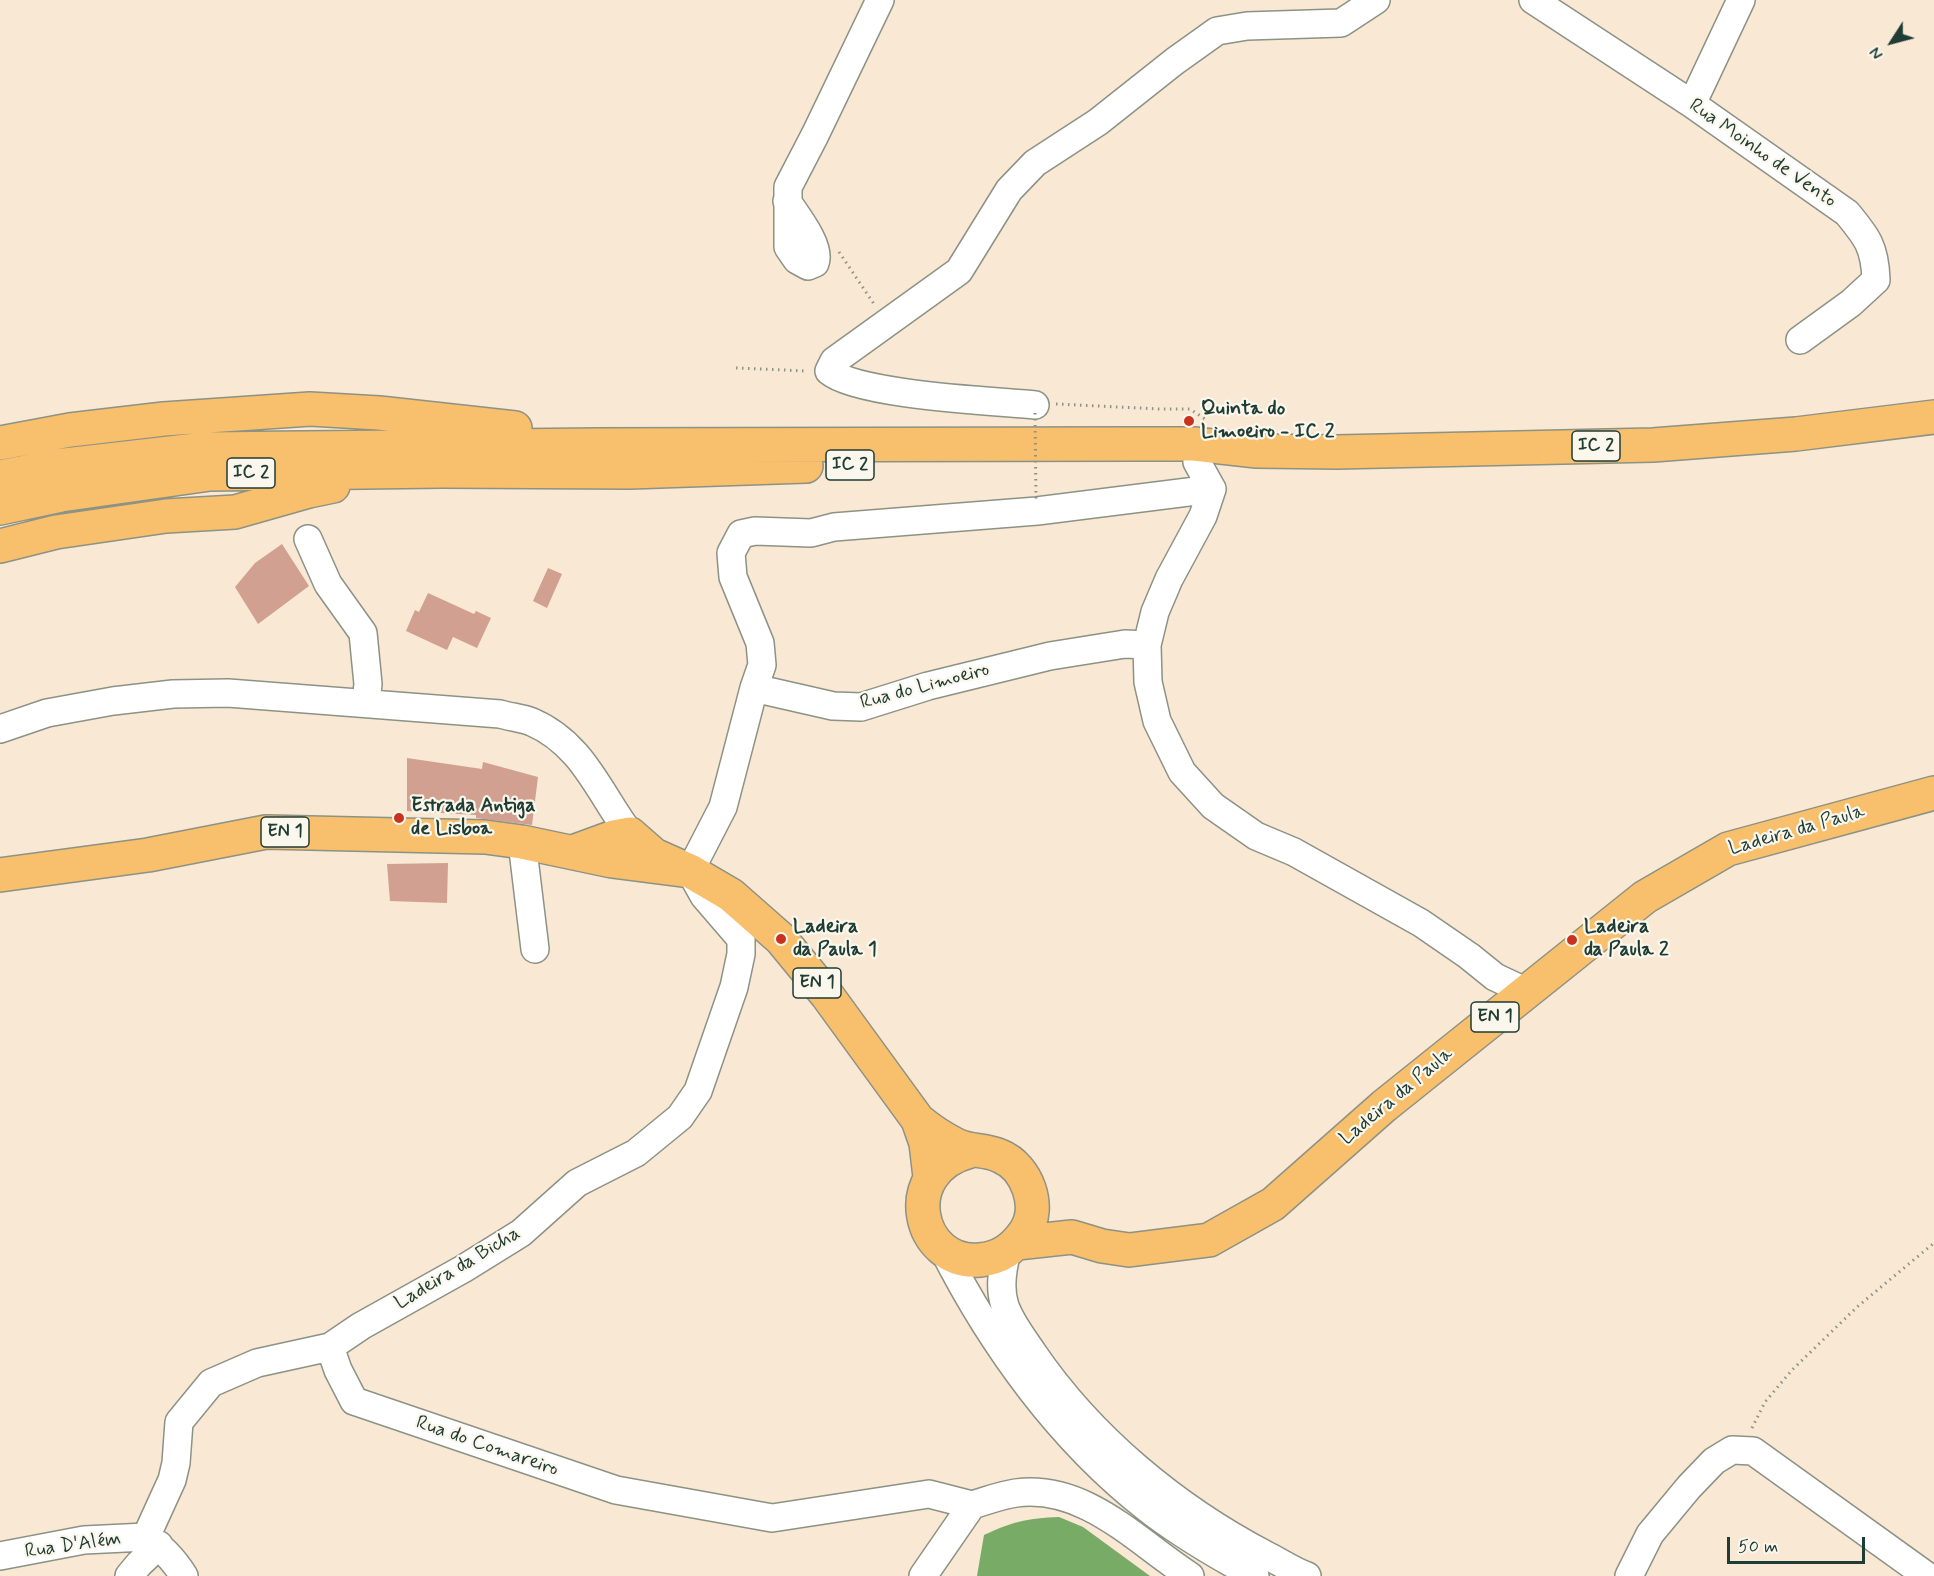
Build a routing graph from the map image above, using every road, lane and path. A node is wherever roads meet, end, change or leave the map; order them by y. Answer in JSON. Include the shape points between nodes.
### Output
{"nodes":[{"id":1,"x":880,"y":0,"type":"edge"},
{"id":2,"x":1376,"y":0,"type":"edge"},
{"id":3,"x":1533,"y":0,"type":"edge"},
{"id":4,"x":1741,"y":0,"type":"edge"},
{"id":5,"x":1692,"y":105,"type":"junction"},
{"id":6,"x":829,"y":254,"type":"joint"},
{"id":7,"x":886,"y":324,"type":"junction"},
{"id":8,"x":1800,"y":340,"type":"dead end"},
{"id":9,"x":736,"y":368,"type":"dead end"},
{"id":10,"x":829,"y":371,"type":"junction"},
{"id":11,"x":1035,"y":409,"type":"junction"},
{"id":12,"x":1934,"y":417,"type":"edge"},
{"id":13,"x":1198,"y":421,"type":"dead end"},
{"id":14,"x":0,"y":442,"type":"edge"},
{"id":15,"x":599,"y":445,"type":"junction"},
{"id":16,"x":1257,"y":451,"type":"junction"},
{"id":17,"x":442,"y":471,"type":"junction"},
{"id":18,"x":1204,"y":475,"type":"junction"},
{"id":19,"x":0,"y":477,"type":"edge"},
{"id":20,"x":58,"y":481,"type":"junction"},
{"id":21,"x":1036,"y":505,"type":"junction"},
{"id":22,"x":0,"y":508,"type":"edge"},
{"id":23,"x":308,"y":539,"type":"dead end"},
{"id":24,"x":0,"y":546,"type":"edge"},
{"id":25,"x":1147,"y":645,"type":"junction"},
{"id":26,"x":754,"y":688,"type":"junction"},
{"id":27,"x":366,"y":703,"type":"junction"},
{"id":28,"x":0,"y":729,"type":"edge"},
{"id":29,"x":1934,"y":793,"type":"edge"},
{"id":30,"x":608,"y":801,"type":"junction"},
{"id":31,"x":630,"y":834,"type":"junction"},
{"id":32,"x":522,"y":842,"type":"junction"},
{"id":33,"x":578,"y":850,"type":"junction"},
{"id":34,"x":612,"y":861,"type":"junction"},
{"id":35,"x":690,"y":871,"type":"junction"},
{"id":36,"x":0,"y":875,"type":"edge"},
{"id":37,"x":536,"y":949,"type":"dead end"},
{"id":38,"x":1527,"y":992,"type":"junction"},
{"id":39,"x":918,"y":1120,"type":"junction"},
{"id":40,"x":970,"y":1151,"type":"junction"},
{"id":41,"x":930,"y":1177,"type":"junction"},
{"id":42,"x":1031,"y":1193,"type":"junction"},
{"id":43,"x":1072,"y":1237,"type":"junction"},
{"id":44,"x":1934,"y":1242,"type":"edge"},
{"id":45,"x":1012,"y":1248,"type":"junction"},
{"id":46,"x":943,"y":1249,"type":"junction"},
{"id":47,"x":330,"y":1347,"type":"junction"},
{"id":48,"x":1741,"y":1451,"type":"junction"},
{"id":49,"x":972,"y":1505,"type":"junction"},
{"id":50,"x":152,"y":1541,"type":"junction"},
{"id":51,"x":0,"y":1556,"type":"edge"},
{"id":52,"x":129,"y":1576,"type":"edge"},
{"id":53,"x":184,"y":1576,"type":"edge"},
{"id":54,"x":923,"y":1576,"type":"edge"},
{"id":55,"x":1190,"y":1576,"type":"edge"},
{"id":56,"x":1255,"y":1576,"type":"edge"},
{"id":57,"x":1307,"y":1576,"type":"edge"},
{"id":58,"x":1629,"y":1576,"type":"edge"},
{"id":59,"x":1927,"y":1576,"type":"edge"}],
"edges":[{"from":1,"to":6,"type":"street","via":[[788,187],[788,247],[797,260],[808,266]]},
{"from":2,"to":7,"type":"street","via":[[1341,23],[1247,26],[1216,31],[1098,122],[1035,163],[1009,190],[959,271]]},
{"from":3,"to":5,"type":"street","name":"Rua Moinho de Vento"},
{"from":4,"to":5,"type":"street"},
{"from":5,"to":8,"type":"street","name":"Rua Moinho de Vento","via":[[1847,213],[1866,236],[1876,260],[1876,280]]},
{"from":6,"to":7,"type":"path"},
{"from":7,"to":10,"type":"street","via":[[834,361]]},
{"from":9,"to":10,"type":"path"},
{"from":10,"to":11,"type":"street","via":[[837,378],[888,390]]},
{"from":11,"to":13,"type":"path","via":[[1074,404],[1190,409],[1209,422]]},
{"from":11,"to":21,"type":"path","bridge":true},
{"from":12,"to":16,"type":"main road","number":"IC 2","via":[[1796,434],[1653,445]]},
{"from":14,"to":15,"type":"main road","via":[[164,419],[310,409],[525,429]]},
{"from":15,"to":16,"type":"main road","number":"IC 2","via":[[1194,444]]},
{"from":15,"to":20,"type":"main road","number":"IC 2","via":[[204,449]]},
{"from":16,"to":18,"type":"main road","number":"IC 2"},
{"from":17,"to":18,"type":"main road","number":"IC 2","via":[[630,472],[888,464]]},
{"from":17,"to":20,"type":"main road","number":"IC 2","via":[[210,474]]},
{"from":17,"to":24,"type":"main road","via":[[318,489],[235,512],[166,516],[56,532]]},
{"from":18,"to":21,"type":"street"},
{"from":18,"to":25,"type":"street","via":[[1203,516],[1169,579]]},
{"from":19,"to":20,"type":"main road","number":"IC 2"},
{"from":20,"to":22,"type":"main road","number":"IC 2"},
{"from":21,"to":26,"type":"street","via":[[834,527],[811,533],[741,534],[731,553],[733,577],[760,643],[762,665]]},
{"from":23,"to":27,"type":"street","via":[[328,584],[363,633]]},
{"from":25,"to":26,"type":"street","name":"Rua do Limoeiro","via":[[1125,644],[1050,657],[928,686],[861,707],[832,706]]},
{"from":25,"to":38,"type":"street","via":[[1148,682],[1157,721],[1182,772],[1213,806],[1256,836],[1294,852],[1422,923],[1495,977]]},
{"from":26,"to":35,"type":"street","via":[[723,807]]},
{"from":27,"to":28,"type":"street","via":[[228,693],[173,694],[47,713]]},
{"from":27,"to":30,"type":"street","via":[[500,714],[531,722],[562,739],[589,768]]},
{"from":29,"to":38,"type":"main road","name":"Ladeira da Paula","number":"EN 1","via":[[1728,849],[1645,897]]},
{"from":30,"to":31,"type":"street"},
{"from":30,"to":33,"type":"street","via":[[599,822]]},
{"from":31,"to":33,"type":"main road"},
{"from":31,"to":34,"type":"street","via":[[627,846]]},
{"from":31,"to":35,"type":"main road","number":"EN 1","via":[[654,855]]},
{"from":32,"to":33,"type":"main road","number":"EN 1"},
{"from":32,"to":36,"type":"main road","number":"EN 1","via":[[485,837],[266,832],[148,855]]},
{"from":32,"to":37,"type":"street"},
{"from":33,"to":34,"type":"main road","number":"EN 1"},
{"from":34,"to":35,"type":"main road","number":"EN 1"},
{"from":35,"to":39,"type":"main road","number":"EN 1","via":[[731,895],[781,939]]},
{"from":35,"to":47,"type":"street","name":"Ladeira da Bicha","via":[[704,896],[741,939],[741,954],[734,987],[698,1091],[680,1118],[636,1153],[577,1183],[521,1233]]},
{"from":38,"to":43,"type":"main road","name":"Ladeira da Paula","number":"EN 1","via":[[1384,1106],[1273,1204],[1209,1240],[1129,1250]]},
{"from":39,"to":40,"type":"main road","number":"EN 1"},
{"from":39,"to":41,"type":"main road","number":"EN 1","via":[[926,1143]]},
{"from":40,"to":41,"type":"main road","via":[[946,1159]]},
{"from":40,"to":42,"type":"main road","via":[[986,1151],[1015,1165]]},
{"from":41,"to":46,"type":"main road","via":[[922,1208],[932,1238]]},
{"from":42,"to":43,"type":"main road","number":"EN 1","via":[[1054,1223]]},
{"from":42,"to":45,"type":"main road","via":[[1032,1211],[1027,1228]]},
{"from":43,"to":45,"type":"main road","number":"EN 1"},
{"from":44,"to":48,"type":"path","via":[[1857,1307],[1792,1371],[1765,1402]]},
{"from":45,"to":46,"type":"main road","via":[[991,1259],[974,1260]]},
{"from":45,"to":57,"type":"street","via":[[1001,1285],[1005,1306],[1046,1372],[1101,1435],[1162,1488],[1233,1538]]},
{"from":46,"to":56,"type":"street","via":[[974,1308],[1021,1376],[1085,1452],[1147,1508]]},
{"from":47,"to":49,"type":"street","name":"Rua do Comareiro","via":[[354,1401],[616,1490],[772,1518],[929,1494]]},
{"from":47,"to":50,"type":"street","via":[[257,1363],[211,1383],[179,1422],[176,1463]]},
{"from":48,"to":58,"type":"street","via":[[1732,1450],[1714,1461],[1689,1487],[1650,1534]]},
{"from":48,"to":59,"type":"street","via":[[1753,1451]]},
{"from":49,"to":54,"type":"street"},
{"from":49,"to":55,"type":"street","via":[[1016,1493],[1056,1493],[1097,1510]]},
{"from":50,"to":51,"type":"street","name":"Rua D'Além","via":[[84,1540]]},
{"from":50,"to":52,"type":"street"},
{"from":50,"to":53,"type":"street"}]}
